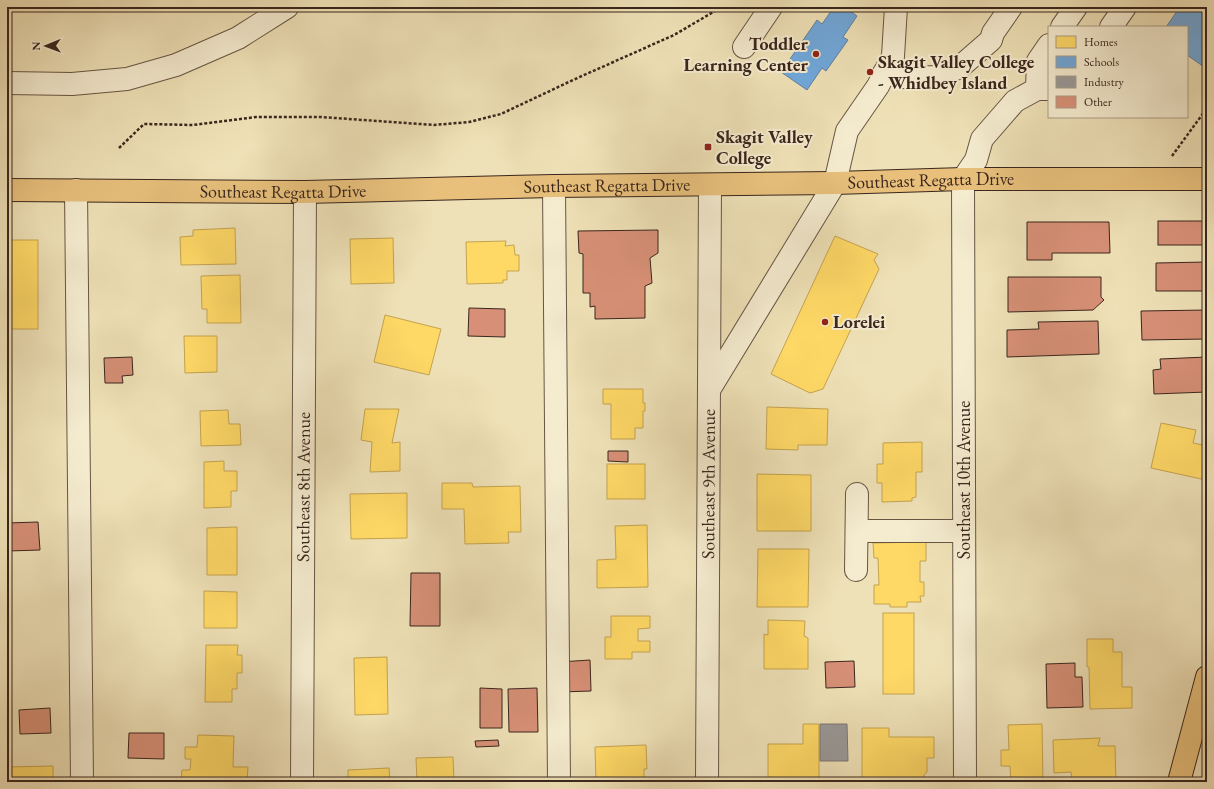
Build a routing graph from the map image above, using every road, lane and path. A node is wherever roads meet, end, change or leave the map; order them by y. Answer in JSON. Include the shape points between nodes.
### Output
{"nodes":[{"id":1,"x":287,"y":7,"type":"edge"},
{"id":2,"x":719,"y":7,"type":"edge"},
{"id":3,"x":771,"y":7,"type":"edge"},
{"id":4,"x":896,"y":7,"type":"edge"},
{"id":5,"x":1011,"y":7,"type":"edge"},
{"id":6,"x":1076,"y":7,"type":"edge"},
{"id":7,"x":1125,"y":7,"type":"edge"},
{"id":8,"x":1063,"y":26,"type":"edge"},
{"id":9,"x":1112,"y":26,"type":"edge"},
{"id":10,"x":744,"y":47,"type":"dead end"},
{"id":11,"x":1048,"y":47,"type":"edge"},
{"id":12,"x":884,"y":73,"type":"junction"},
{"id":13,"x":7,"y":83,"type":"edge"},
{"id":14,"x":1043,"y":89,"type":"edge"},
{"id":15,"x":1207,"y":108,"type":"edge"},
{"id":16,"x":119,"y":148,"type":"dead end"},
{"id":17,"x":1170,"y":158,"type":"dead end"},
{"id":18,"x":963,"y":179,"type":"junction"},
{"id":19,"x":1207,"y":179,"type":"edge"},
{"id":20,"x":835,"y":183,"type":"junction"},
{"id":21,"x":710,"y":185,"type":"junction"},
{"id":22,"x":554,"y":186,"type":"junction"},
{"id":23,"x":7,"y":190,"type":"edge"},
{"id":24,"x":76,"y":190,"type":"junction"},
{"id":25,"x":305,"y":192,"type":"junction"},
{"id":26,"x":709,"y":390,"type":"junction"},
{"id":27,"x":857,"y":494,"type":"dead end"},
{"id":28,"x":857,"y":531,"type":"junction"},
{"id":29,"x":964,"y":531,"type":"junction"},
{"id":30,"x":856,"y":570,"type":"dead end"},
{"id":31,"x":1207,"y":677,"type":"edge"},
{"id":32,"x":82,"y":782,"type":"edge"},
{"id":33,"x":302,"y":782,"type":"edge"},
{"id":34,"x":560,"y":782,"type":"edge"},
{"id":35,"x":707,"y":782,"type":"edge"},
{"id":36,"x":965,"y":782,"type":"edge"},
{"id":37,"x":1179,"y":782,"type":"edge"}],
"edges":[{"from":1,"to":13,"type":"street","via":[[238,38],[176,65],[127,79],[72,84]]},
{"from":2,"to":16,"type":"path","via":[[674,35],[501,114],[469,122],[434,125],[321,117],[256,117],[193,125],[144,124]]},
{"from":3,"to":10,"type":"street"},
{"from":4,"to":12,"type":"street","via":[[893,56]]},
{"from":5,"to":12,"type":"street","via":[[991,40],[960,68],[936,78],[909,78]]},
{"from":6,"to":8,"type":"street"},
{"from":7,"to":9,"type":"street"},
{"from":11,"to":14,"type":"street","via":[[1038,61]]},
{"from":12,"to":20,"type":"street","via":[[847,132]]},
{"from":14,"to":18,"type":"street","via":[[1015,101],[982,139],[976,160]]},
{"from":15,"to":17,"type":"path"},
{"from":18,"to":19,"type":"main road","name":"Southeast Regatta Drive"},
{"from":18,"to":20,"type":"main road","name":"Southeast Regatta Drive"},
{"from":18,"to":29,"type":"street","name":"Southeast 10th Avenue"},
{"from":20,"to":21,"type":"main road","name":"Southeast Regatta Drive"},
{"from":20,"to":26,"type":"street"},
{"from":21,"to":22,"type":"main road","name":"Southeast Regatta Drive"},
{"from":21,"to":26,"type":"street","name":"Southeast 9th Avenue"},
{"from":22,"to":25,"type":"main road","name":"Southeast Regatta Drive"},
{"from":22,"to":34,"type":"street"},
{"from":23,"to":24,"type":"main road","name":"Southeast Regatta Drive"},
{"from":24,"to":25,"type":"main road","name":"Southeast Regatta Drive"},
{"from":24,"to":32,"type":"street"},
{"from":25,"to":33,"type":"street","name":"Southeast 8th Avenue"},
{"from":26,"to":35,"type":"street","name":"Southeast 9th Avenue"},
{"from":27,"to":28,"type":"street"},
{"from":28,"to":29,"type":"street"},
{"from":28,"to":30,"type":"street"},
{"from":29,"to":36,"type":"street","name":"Southeast 10th Avenue"},
{"from":31,"to":37,"type":"main road"}]}
